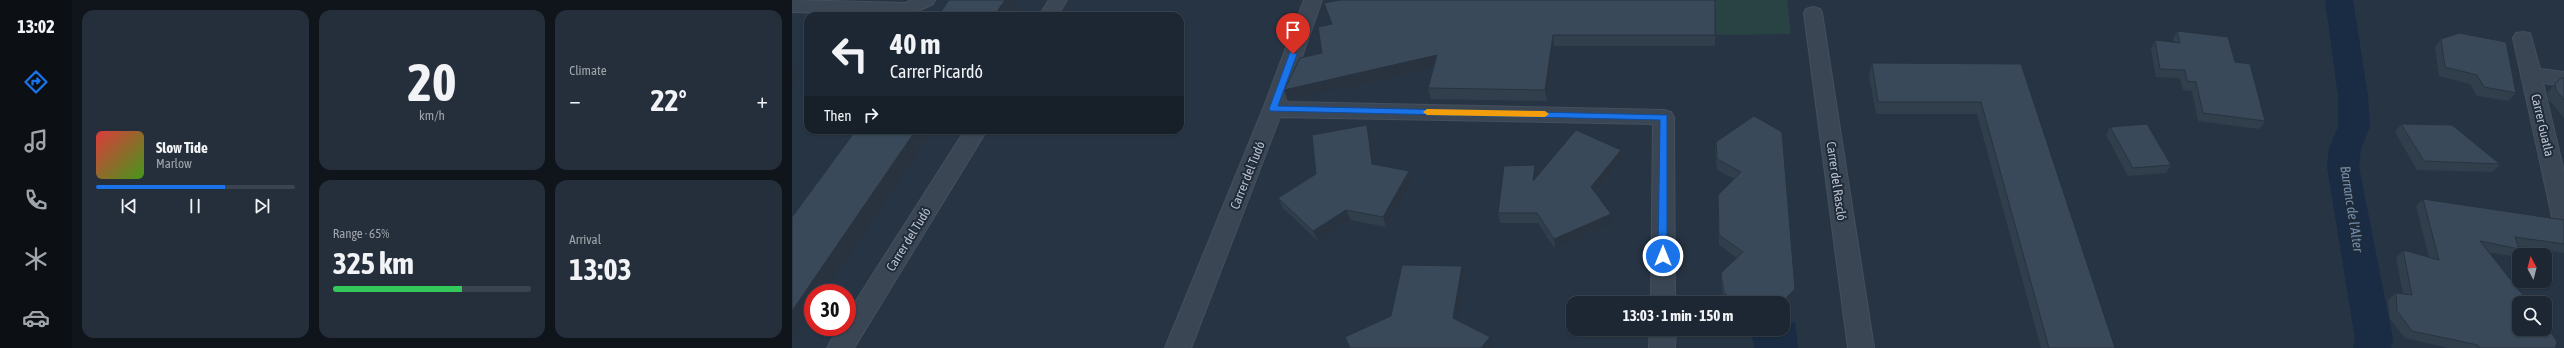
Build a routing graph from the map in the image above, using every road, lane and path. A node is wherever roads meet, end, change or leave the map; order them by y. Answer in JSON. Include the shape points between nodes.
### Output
{"nodes":[{"id":1,"x":926,"y":0,"type":"edge"},
{"id":2,"x":1058,"y":0,"type":"edge"},
{"id":3,"x":1313,"y":0,"type":"edge"},
{"id":4,"x":792,"y":6,"type":"edge"},
{"id":5,"x":1050,"y":12,"type":"edge"},
{"id":6,"x":1813,"y":13,"type":"dead end"},
{"id":7,"x":2523,"y":38,"type":"dead end"},
{"id":8,"x":2532,"y":75,"type":"junction"},
{"id":9,"x":2564,"y":79,"type":"edge"},
{"id":10,"x":1273,"y":109,"type":"junction"},
{"id":11,"x":974,"y":134,"type":"edge"},
{"id":12,"x":2564,"y":221,"type":"edge"},
{"id":13,"x":1663,"y":296,"type":"edge"},
{"id":14,"x":1663,"y":336,"type":"edge"},
{"id":15,"x":840,"y":348,"type":"edge"},
{"id":16,"x":1178,"y":348,"type":"edge"},
{"id":17,"x":1662,"y":348,"type":"edge"},
{"id":18,"x":1861,"y":348,"type":"edge"}],
"edges":[{"from":1,"to":4,"type":"street","via":[[909,9]]},
{"from":2,"to":5,"type":"street"},
{"from":3,"to":10,"type":"street","name":"Carrer del Tudó"},
{"from":6,"to":18,"type":"street","name":"Carrer del Rascló"},
{"from":7,"to":8,"type":"street","name":"Carrer Guatla"},
{"from":8,"to":9,"type":"street","name":"Carrer Guatla"},
{"from":8,"to":12,"type":"street","name":"Carrer Guatla"},
{"from":10,"to":13,"type":"street","via":[[1664,117]]},
{"from":10,"to":16,"type":"street","name":"Carrer del Tudó"},
{"from":11,"to":15,"type":"street","name":"Carrer del Tudó"},
{"from":14,"to":17,"type":"street"}]}
